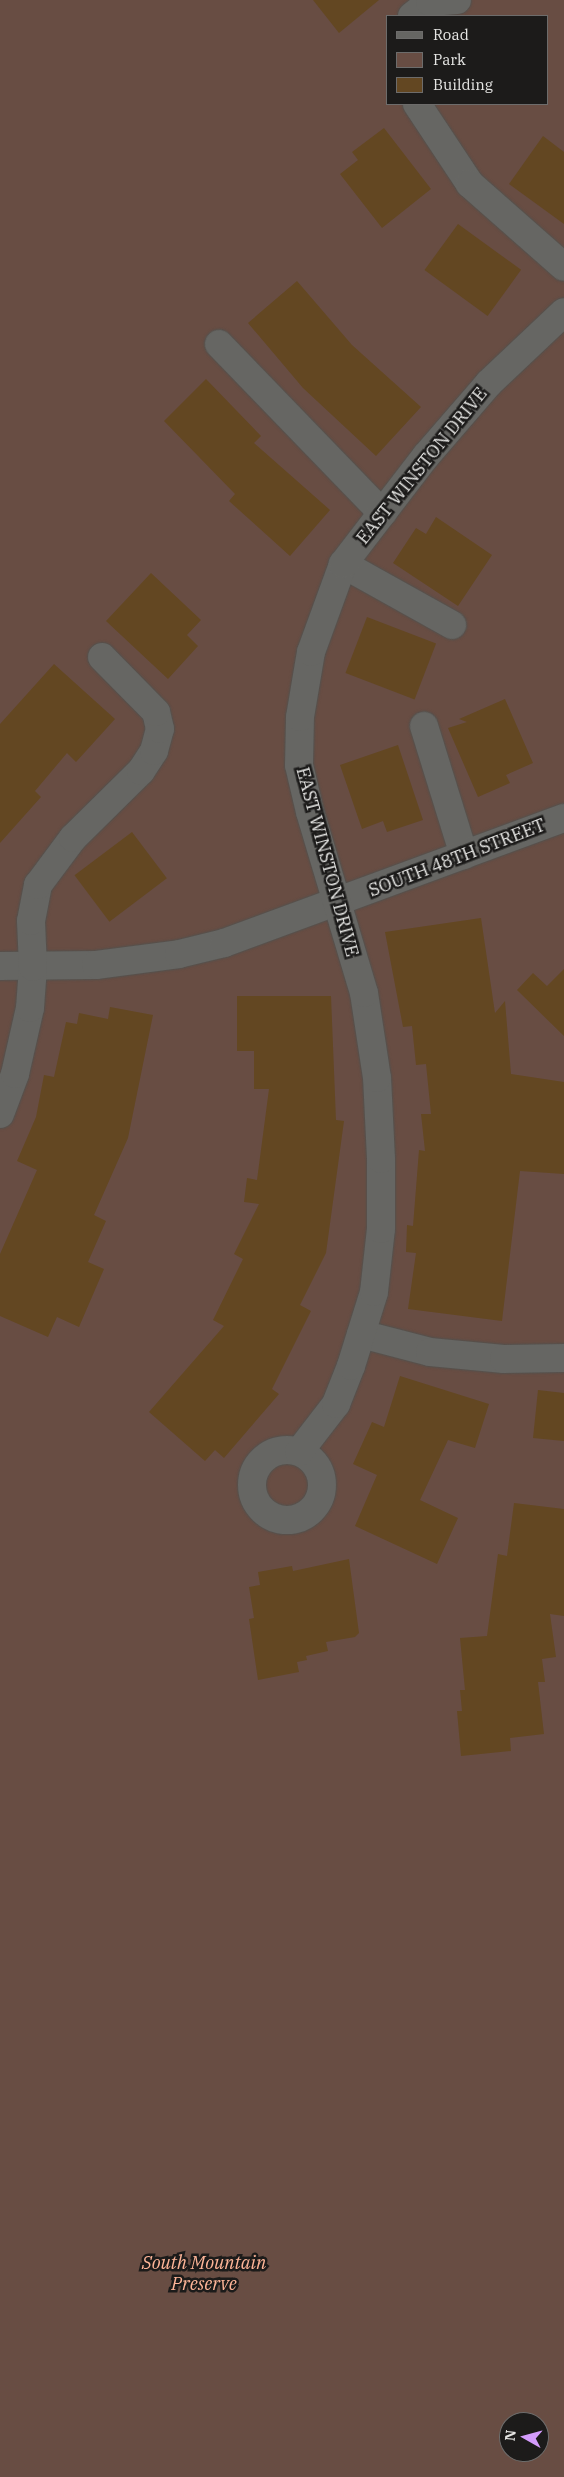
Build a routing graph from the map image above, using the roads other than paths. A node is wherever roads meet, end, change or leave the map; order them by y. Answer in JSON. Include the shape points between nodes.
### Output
{"nodes":[{"id":1,"x":457,"y":0,"type":"edge"},
{"id":2,"x":413,"y":15,"type":"edge"},
{"id":3,"x":418,"y":105,"type":"edge"},
{"id":4,"x":564,"y":267,"type":"edge"},
{"id":5,"x":564,"y":312,"type":"edge"},
{"id":6,"x":219,"y":344,"type":"dead end"},
{"id":7,"x":382,"y":513,"type":"junction"},
{"id":8,"x":343,"y":564,"type":"junction"},
{"id":9,"x":452,"y":625,"type":"dead end"},
{"id":10,"x":102,"y":657,"type":"dead end"},
{"id":11,"x":424,"y":726,"type":"dead end"},
{"id":12,"x":564,"y":818,"type":"edge"},
{"id":13,"x":464,"y":855,"type":"junction"},
{"id":14,"x":338,"y":903,"type":"junction"},
{"id":15,"x":0,"y":966,"type":"edge"},
{"id":16,"x":34,"y":967,"type":"junction"},
{"id":17,"x":0,"y":1114,"type":"edge"},
{"id":18,"x":361,"y":1334,"type":"junction"},
{"id":19,"x":564,"y":1358,"type":"edge"},
{"id":20,"x":299,"y":1452,"type":"dead end"}],
"edges":[{"from":1,"to":2,"type":"street","via":[[430,2]]},
{"from":3,"to":4,"type":"street","via":[[470,184]]},
{"from":5,"to":7,"type":"street","name":"EAST WINSTON DRIVE","via":[[489,383]]},
{"from":6,"to":7,"type":"street"},
{"from":7,"to":8,"type":"street","name":"EAST WINSTON DRIVE"},
{"from":8,"to":9,"type":"street"},
{"from":8,"to":14,"type":"street","name":"EAST WINSTON DRIVE","via":[[312,652],[300,717],[299,765]]},
{"from":10,"to":16,"type":"street","via":[[156,712],[160,729],[154,750],[141,770],[73,838],[38,885],[31,921]]},
{"from":11,"to":13,"type":"street"},
{"from":12,"to":13,"type":"street","name":"SOUTH 48TH STREET"},
{"from":13,"to":14,"type":"street","name":"SOUTH 48TH STREET"},
{"from":14,"to":16,"type":"street","name":"SOUTH 48TH STREET","via":[[224,943],[179,954],[96,965]]},
{"from":14,"to":18,"type":"street","name":"EAST WINSTON DRIVE","via":[[364,993],[376,1078],[381,1158],[381,1230],[376,1274]]},
{"from":15,"to":16,"type":"street","name":"SOUTH 48TH STREET"},
{"from":16,"to":17,"type":"street","via":[[30,1008],[15,1074]]},
{"from":18,"to":19,"type":"street","via":[[430,1352],[504,1359]]},
{"from":18,"to":20,"type":"street","name":"EAST WINSTON DRIVE","via":[[336,1404]]}]}
